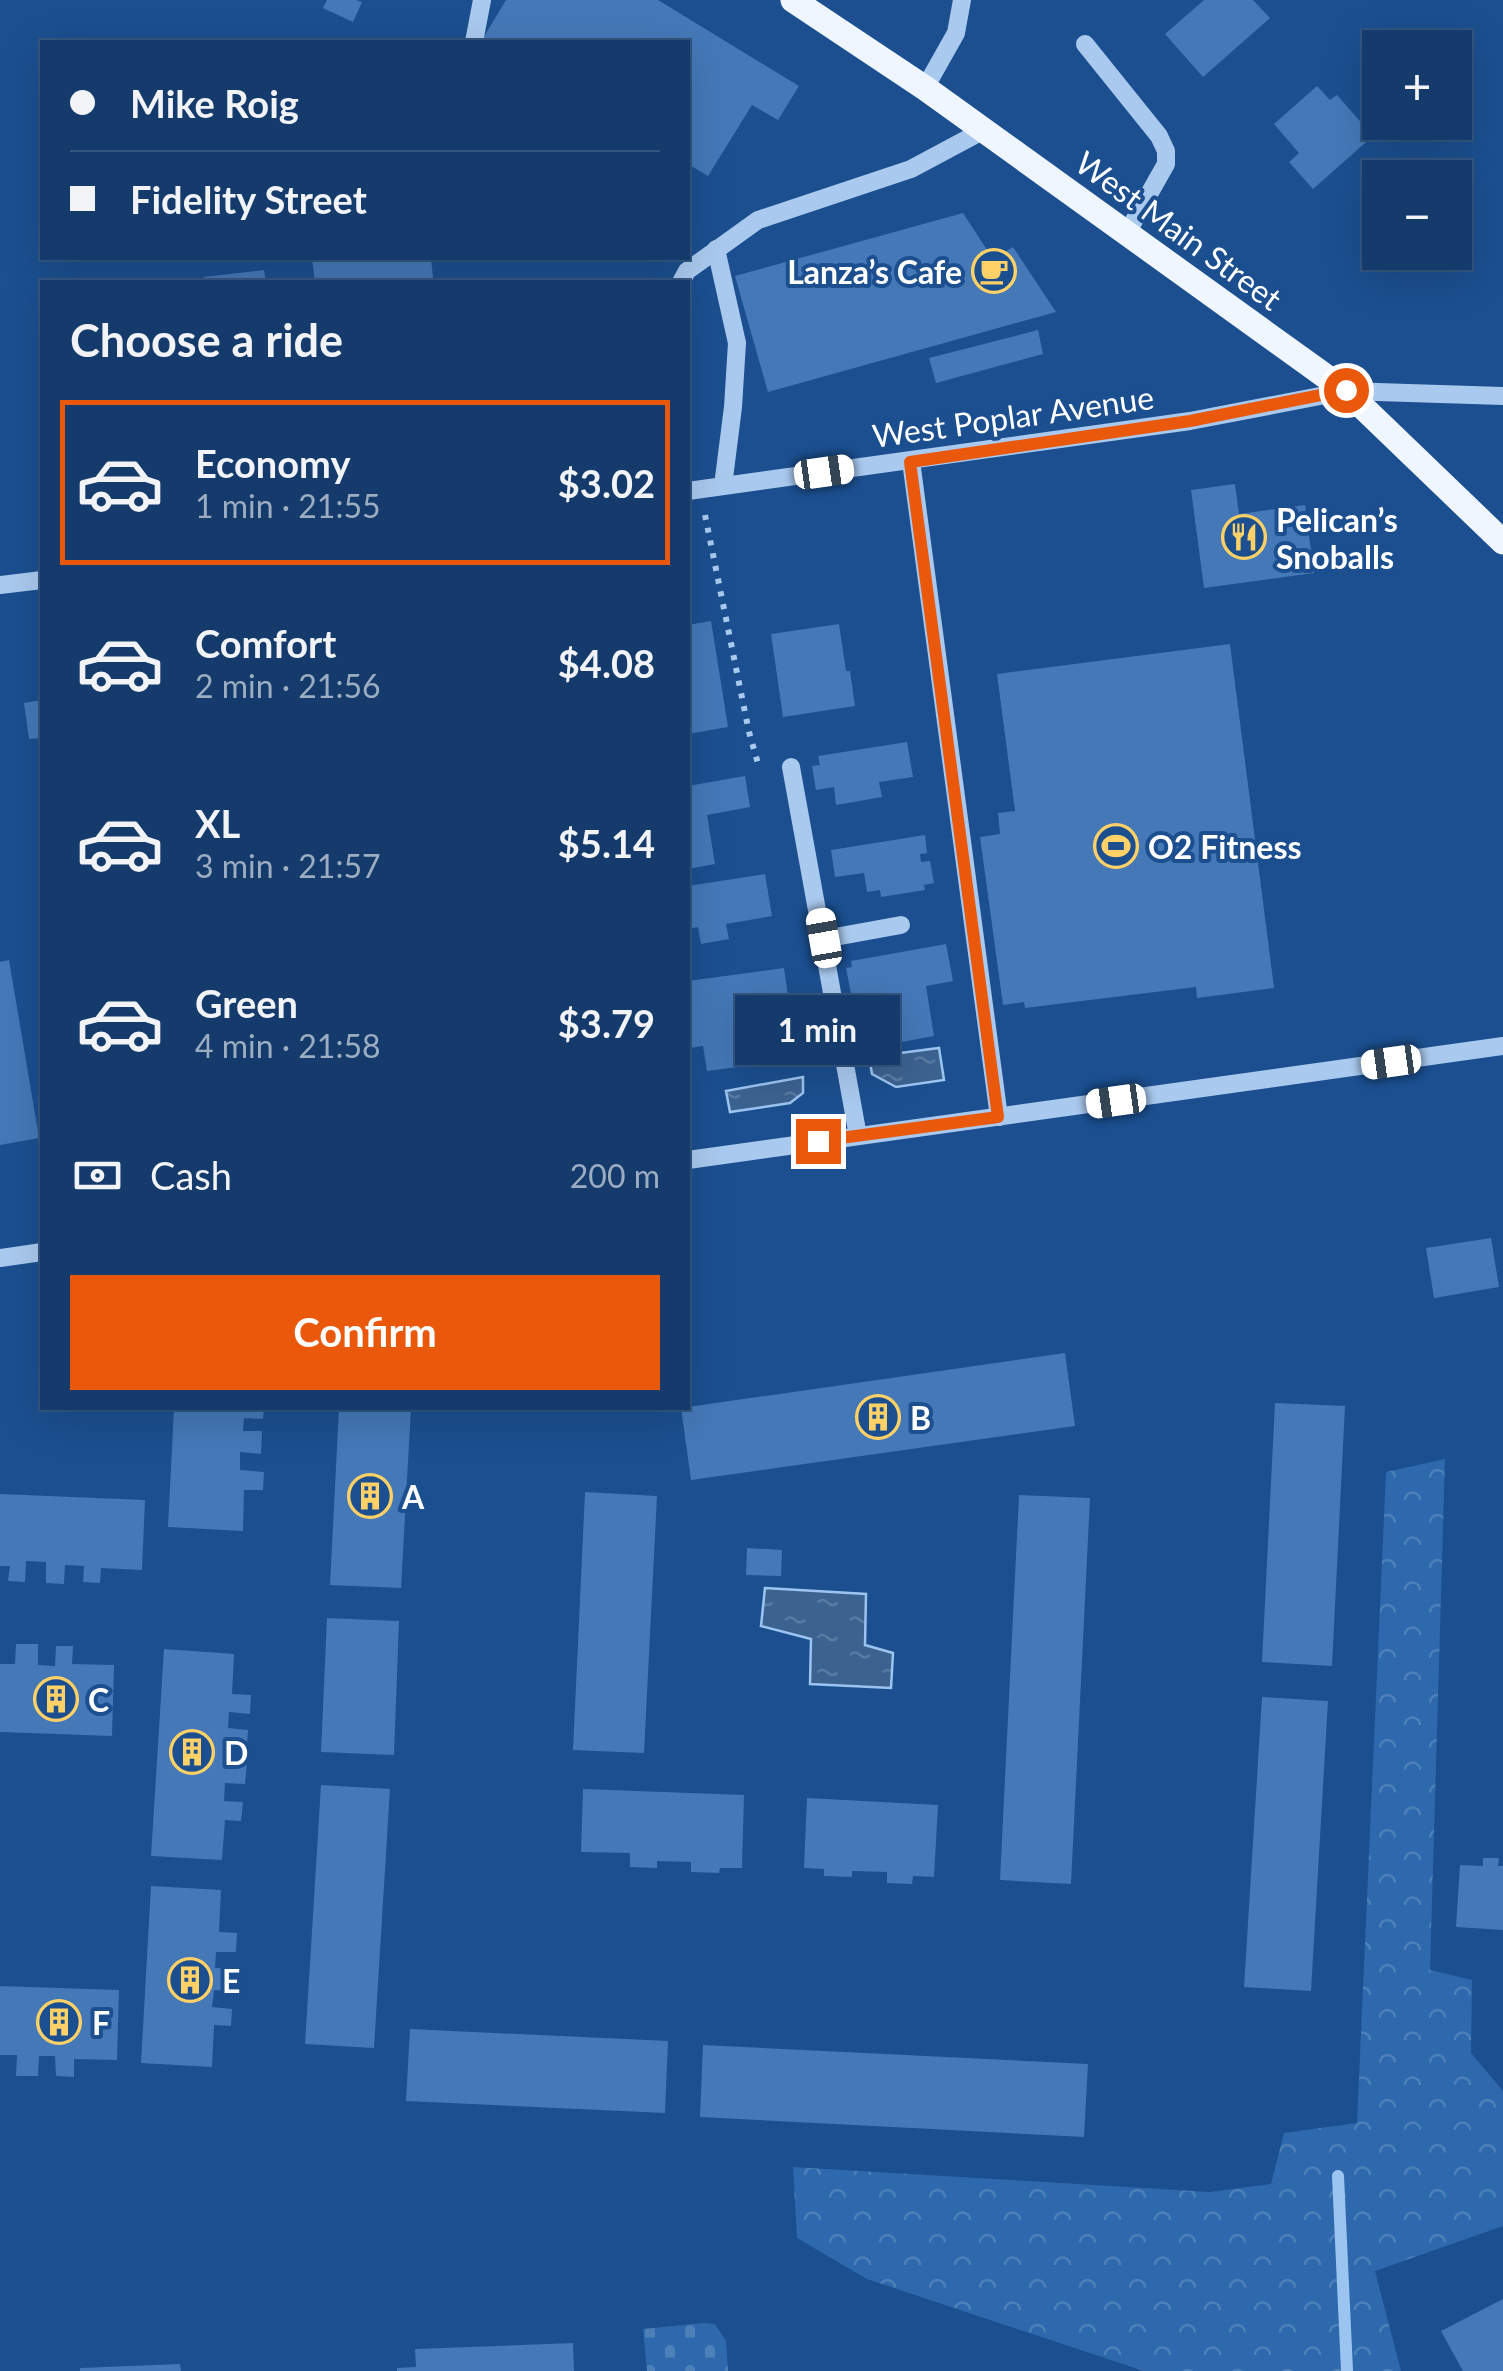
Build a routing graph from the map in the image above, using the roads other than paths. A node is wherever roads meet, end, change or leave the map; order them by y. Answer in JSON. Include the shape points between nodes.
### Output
{"nodes":[{"id":1,"x":482,"y":0,"type":"edge"},
{"id":2,"x":794,"y":0,"type":"edge"},
{"id":3,"x":962,"y":0,"type":"edge"},
{"id":4,"x":474,"y":40,"type":"edge"},
{"id":5,"x":1085,"y":44,"type":"dead end"},
{"id":6,"x":925,"y":88,"type":"junction"},
{"id":7,"x":984,"y":130,"type":"junction"},
{"id":8,"x":1127,"y":233,"type":"junction"},
{"id":9,"x":716,"y":250,"type":"junction"},
{"id":10,"x":682,"y":280,"type":"edge"},
{"id":11,"x":1346,"y":390,"type":"junction"},
{"id":12,"x":1503,"y":396,"type":"edge"},
{"id":13,"x":910,"y":462,"type":"junction"},
{"id":14,"x":724,"y":486,"type":"junction"},
{"id":15,"x":694,"y":490,"type":"edge"},
{"id":16,"x":1503,"y":542,"type":"edge"},
{"id":17,"x":40,"y":580,"type":"edge"},
{"id":18,"x":0,"y":585,"type":"edge"},
{"id":19,"x":791,"y":767,"type":"dead end"},
{"id":20,"x":901,"y":925,"type":"dead end"},
{"id":21,"x":824,"y":938,"type":"junction"},
{"id":22,"x":1503,"y":1046,"type":"edge"},
{"id":23,"x":998,"y":1117,"type":"junction"},
{"id":24,"x":858,"y":1136,"type":"junction"},
{"id":25,"x":690,"y":1160,"type":"edge"},
{"id":26,"x":40,"y":1252,"type":"edge"},
{"id":27,"x":0,"y":1258,"type":"edge"}],
"edges":[{"from":1,"to":4,"type":"street"},
{"from":2,"to":6,"type":"main road","name":"West Main Street"},
{"from":3,"to":6,"type":"street","via":[[956,33]]},
{"from":5,"to":8,"type":"street","via":[[1166,150],[1166,164]]},
{"from":6,"to":7,"type":"main road","name":"West Main Street"},
{"from":7,"to":8,"type":"main road","name":"West Main Street"},
{"from":7,"to":9,"type":"street","via":[[910,169],[758,220]]},
{"from":8,"to":11,"type":"main road","name":"West Main Street"},
{"from":9,"to":10,"type":"street"},
{"from":9,"to":14,"type":"street","via":[[737,342]]},
{"from":11,"to":12,"type":"street","name":"West Poplar Avenue"},
{"from":11,"to":13,"type":"street","name":"West Poplar Avenue","via":[[1190,421]]},
{"from":11,"to":16,"type":"main road","name":"West Main Street"},
{"from":13,"to":14,"type":"street","name":"West Poplar Avenue"},
{"from":13,"to":23,"type":"street"},
{"from":14,"to":15,"type":"street","name":"West Poplar Avenue"},
{"from":17,"to":18,"type":"street"},
{"from":19,"to":21,"type":"street"},
{"from":20,"to":21,"type":"street"},
{"from":21,"to":24,"type":"street"},
{"from":22,"to":23,"type":"street"},
{"from":23,"to":24,"type":"street"},
{"from":24,"to":25,"type":"street"},
{"from":26,"to":27,"type":"street"}]}
